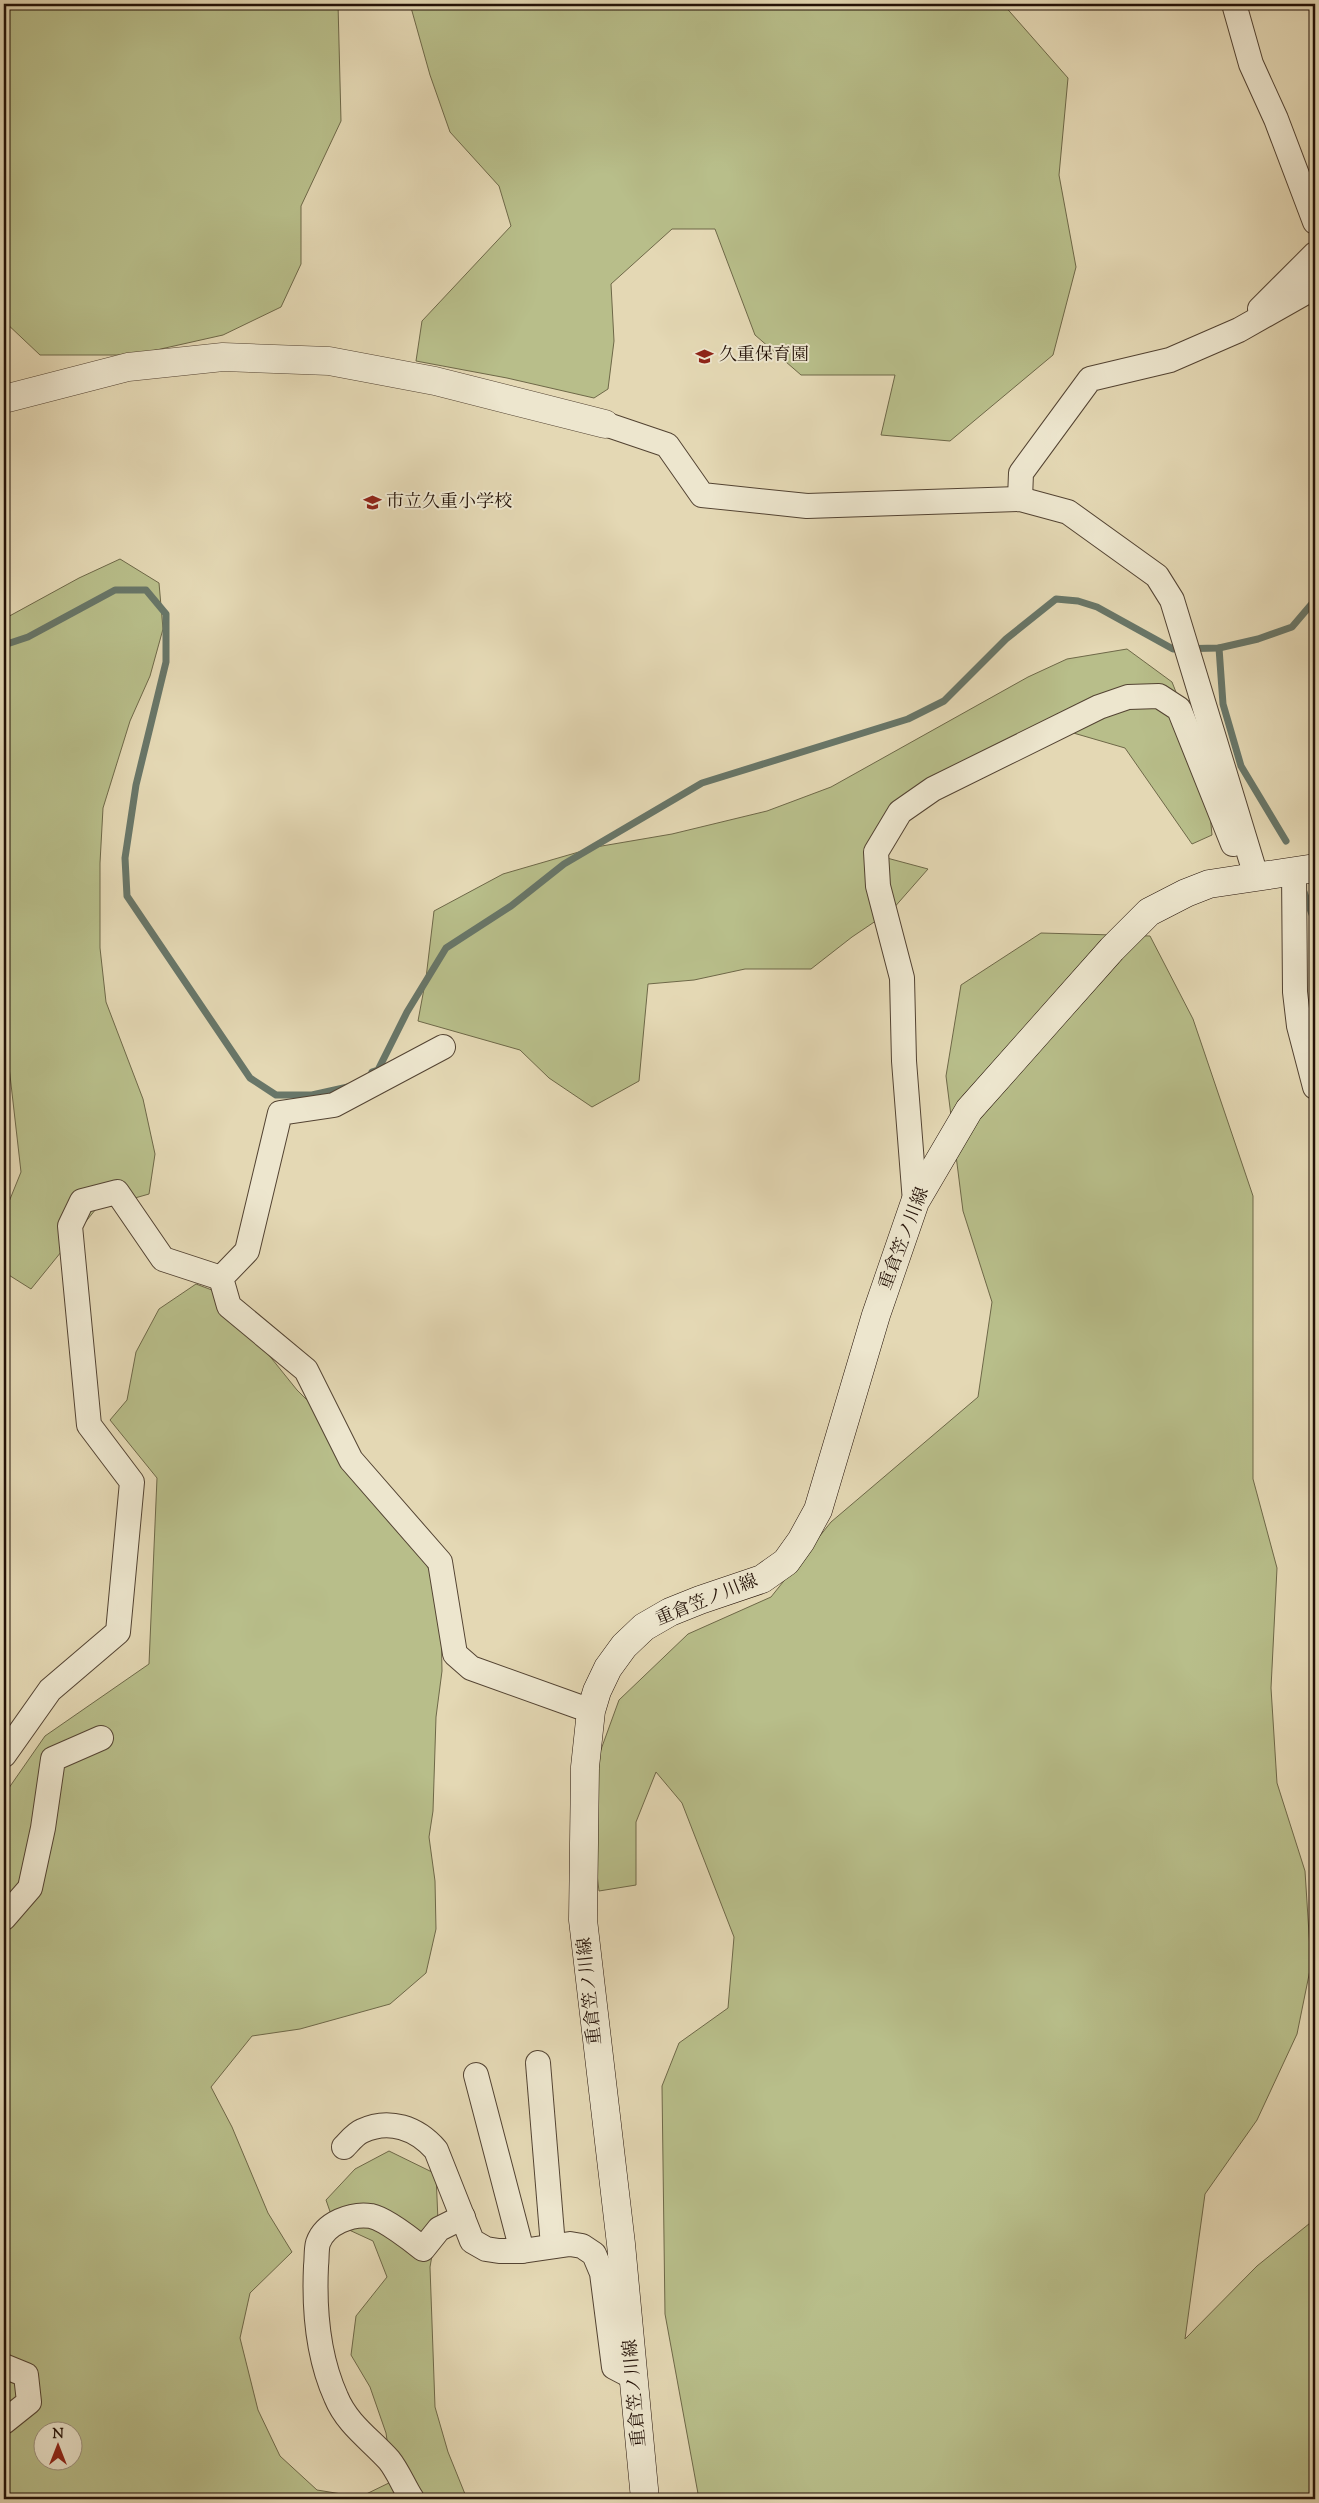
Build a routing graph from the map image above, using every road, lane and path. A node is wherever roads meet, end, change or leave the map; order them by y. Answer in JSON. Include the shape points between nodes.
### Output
{"nodes":[{"id":1,"x":1234,"y":4,"type":"edge"},
{"id":2,"x":1315,"y":222,"type":"edge"},
{"id":3,"x":1315,"y":254,"type":"edge"},
{"id":4,"x":1315,"y":287,"type":"edge"},
{"id":5,"x":1239,"y":330,"type":"junction"},
{"id":6,"x":4,"y":399,"type":"edge"},
{"id":7,"x":605,"y":424,"type":"joint"},
{"id":8,"x":1020,"y":499,"type":"junction"},
{"id":9,"x":1305,"y":870,"type":"edge"},
{"id":10,"x":1256,"y":876,"type":"junction"},
{"id":11,"x":443,"y":1047,"type":"dead end"},
{"id":12,"x":1315,"y":1087,"type":"edge"},
{"id":13,"x":915,"y":1202,"type":"junction"},
{"id":14,"x":221,"y":1278,"type":"junction"},
{"id":15,"x":591,"y":1711,"type":"junction"},
{"id":16,"x":101,"y":1738,"type":"dead end"},
{"id":17,"x":4,"y":1755,"type":"edge"},
{"id":18,"x":4,"y":1918,"type":"edge"},
{"id":19,"x":538,"y":2063,"type":"dead end"},
{"id":20,"x":476,"y":2075,"type":"dead end"},
{"id":21,"x":344,"y":2147,"type":"dead end"},
{"id":22,"x":462,"y":2217,"type":"junction"},
{"id":23,"x":553,"y":2246,"type":"junction"},
{"id":24,"x":522,"y":2251,"type":"junction"},
{"id":25,"x":4,"y":2366,"type":"edge"},
{"id":26,"x":634,"y":2378,"type":"junction"},
{"id":27,"x":4,"y":2422,"type":"edge"},
{"id":28,"x":412,"y":2499,"type":"edge"},
{"id":29,"x":645,"y":2499,"type":"edge"}],
"edges":[{"from":1,"to":2,"type":"street","via":[[1251,64]]},
{"from":3,"to":5,"type":"street"},
{"from":4,"to":5,"type":"street"},
{"from":5,"to":8,"type":"street","via":[[1170,360],[1090,379],[1021,473]]},
{"from":6,"to":7,"type":"main road","via":[[128,367],[223,357],[329,361],[436,381]]},
{"from":7,"to":8,"type":"street","via":[[667,445],[702,495],[807,506]]},
{"from":8,"to":10,"type":"street","via":[[1068,512],[1157,576],[1172,600],[1185,637]]},
{"from":9,"to":10,"type":"main road","name":"重倉笠ノ川線"},
{"from":9,"to":12,"type":"street","via":[[1295,992],[1299,1026]]},
{"from":10,"to":13,"type":"main road","name":"重倉笠ノ川線","via":[[1209,884],[1148,912],[969,1110]]},
{"from":10,"to":13,"type":"street","via":[[1230,839],[1179,709],[1159,696],[1128,697],[1099,707],[933,789],[900,812],[876,852],[878,886],[902,978],[904,1061]]},
{"from":11,"to":14,"type":"street","via":[[334,1105],[280,1113],[247,1251]]},
{"from":13,"to":15,"type":"main road","name":"重倉笠ノ川線","via":[[876,1315],[818,1510],[801,1541],[786,1562],[762,1579],[685,1606],[644,1628],[624,1646],[608,1668]]},
{"from":14,"to":15,"type":"street","via":[[229,1306],[306,1370],[351,1460],[440,1562],[455,1654],[471,1668]]},
{"from":14,"to":17,"type":"street","via":[[163,1259],[117,1192],[82,1201],[70,1226],[89,1424],[132,1482],[118,1632],[50,1690]]},
{"from":15,"to":26,"type":"main road","name":"重倉笠ノ川線","via":[[585,1767],[584,1920]]},
{"from":16,"to":18,"type":"street","via":[[53,1759],[30,1888]]},
{"from":19,"to":23,"type":"street"},
{"from":20,"to":24,"type":"street"},
{"from":21,"to":22,"type":"street","via":[[361,2132],[390,2124],[410,2128],[426,2138],[436,2150]]},
{"from":22,"to":24,"type":"street","via":[[472,2241],[486,2249]]},
{"from":22,"to":28,"type":"street","via":[[439,2229],[422,2249],[407,2235],[372,2216],[342,2218],[323,2233],[318,2244],[318,2326],[336,2397],[348,2418],[390,2461]]},
{"from":23,"to":24,"type":"street"},
{"from":23,"to":26,"type":"street","via":[[582,2246],[594,2254],[602,2273],[614,2367]]},
{"from":25,"to":27,"type":"street","via":[[26,2376],[28,2402]]},
{"from":26,"to":29,"type":"main road","name":"重倉笠ノ川線"}]}
